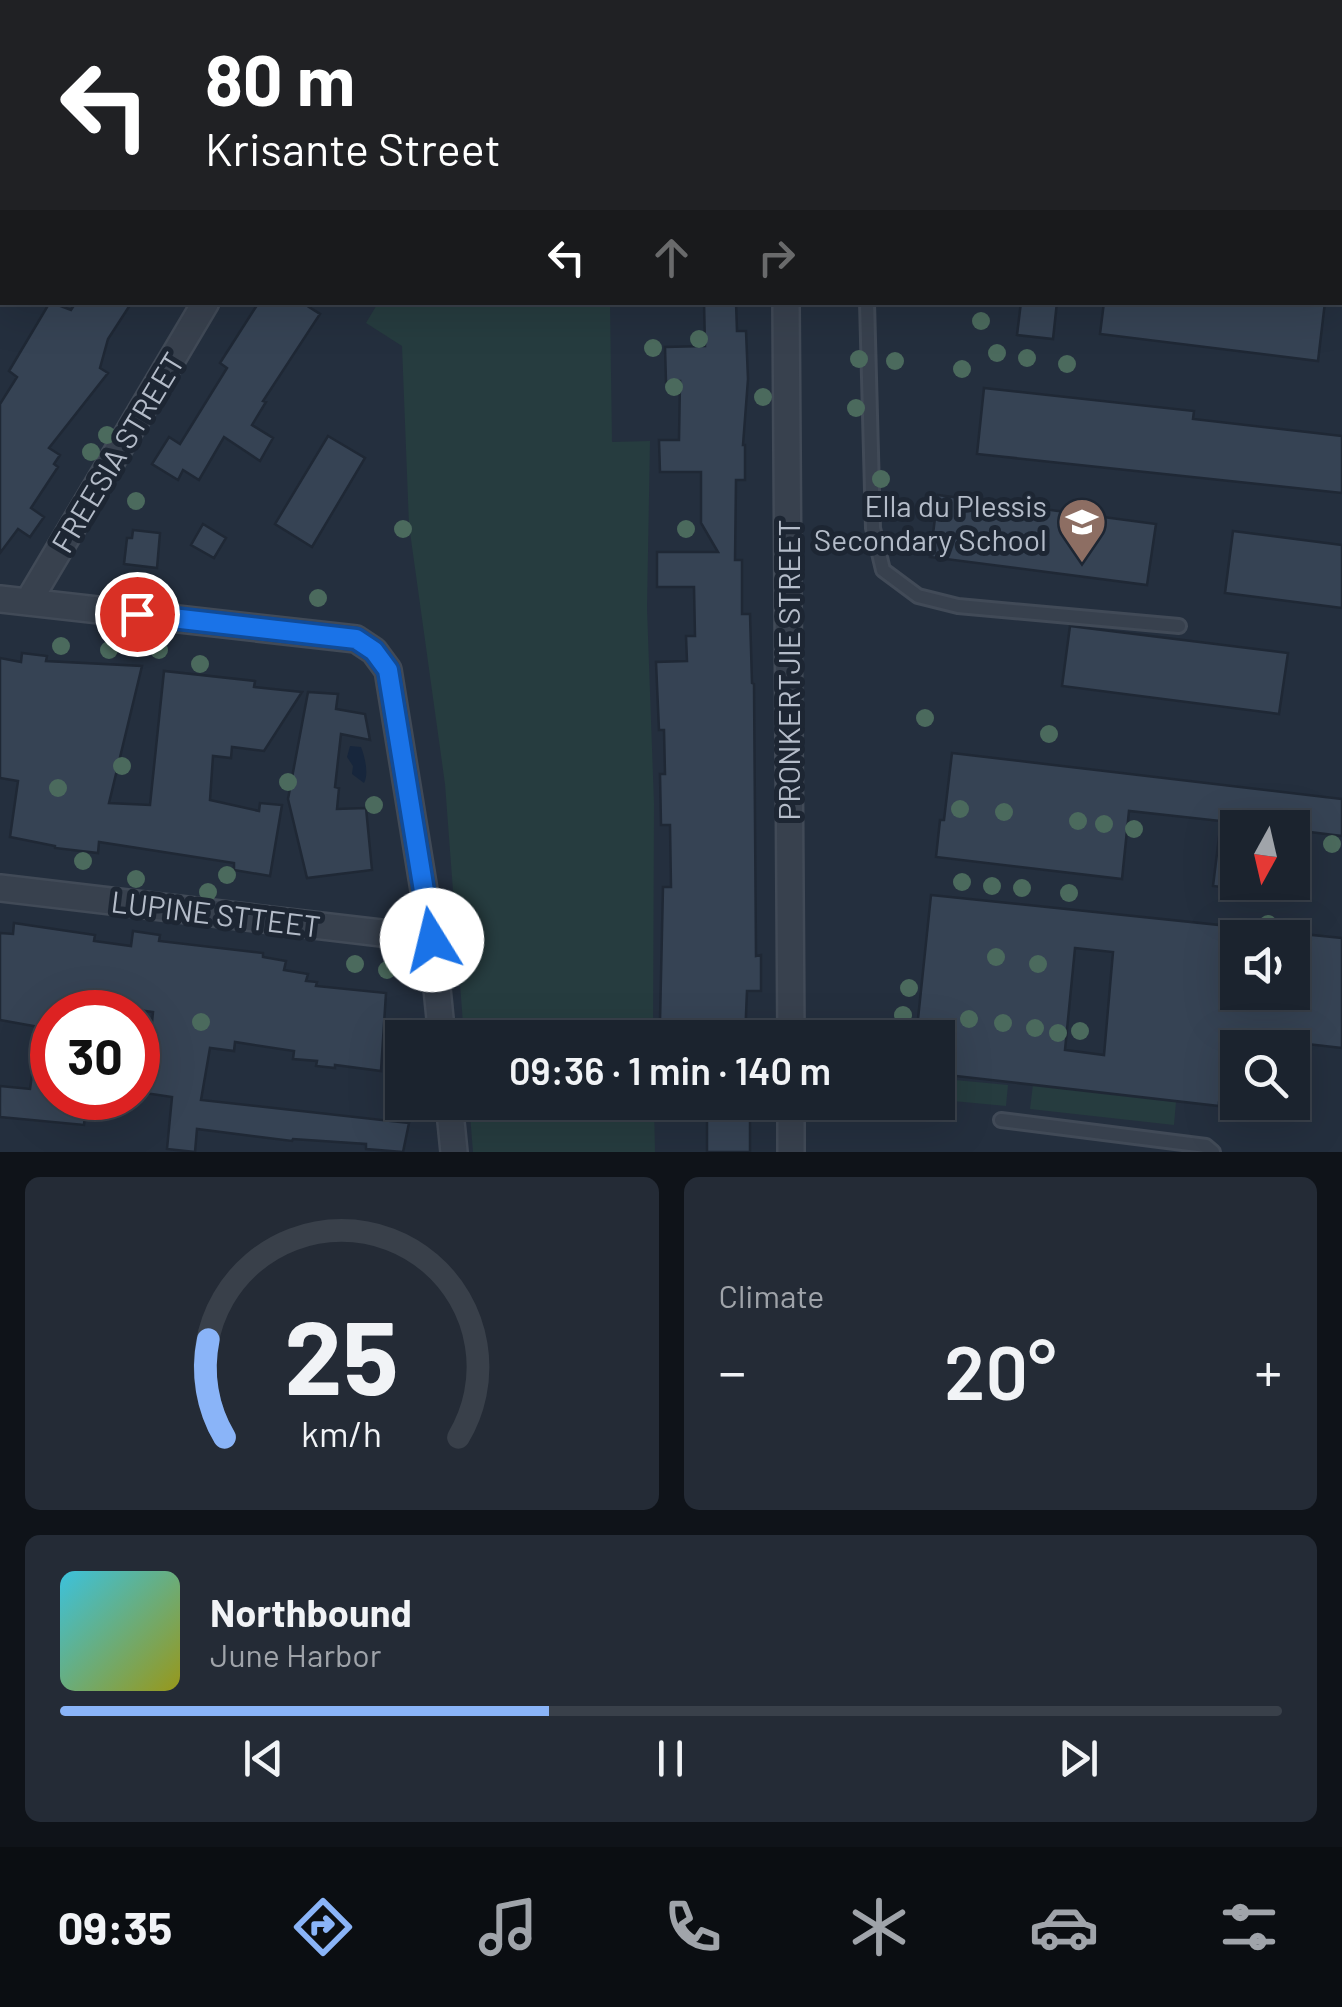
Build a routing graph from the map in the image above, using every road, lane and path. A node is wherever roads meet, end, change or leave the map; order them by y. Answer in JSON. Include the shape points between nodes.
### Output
{"nodes":[{"id":1,"x":204,"y":305,"type":"edge"},
{"id":2,"x":786,"y":305,"type":"edge"},
{"id":3,"x":866,"y":305,"type":"edge"},
{"id":4,"x":0,"y":599,"type":"edge"},
{"id":5,"x":28,"y":602,"type":"junction"},
{"id":6,"x":1179,"y":626,"type":"dead end"},
{"id":7,"x":0,"y":888,"type":"edge"},
{"id":8,"x":432,"y":940,"type":"junction"},
{"id":9,"x":440,"y":1020,"type":"edge"},
{"id":10,"x":791,"y":1020,"type":"edge"},
{"id":11,"x":451,"y":1120,"type":"edge"},
{"id":12,"x":791,"y":1120,"type":"edge"},
{"id":13,"x":1002,"y":1120,"type":"dead end"},
{"id":14,"x":454,"y":1152,"type":"edge"},
{"id":15,"x":792,"y":1152,"type":"edge"},
{"id":16,"x":1213,"y":1152,"type":"edge"}],
"edges":[{"from":1,"to":5,"type":"street","name":"FREESIA STREET"},
{"from":2,"to":10,"type":"street","name":"PRONKERTJIE STREET"},
{"from":3,"to":6,"type":"lane","via":[[873,528],[884,570],[918,596],[958,606]]},
{"from":4,"to":5,"type":"street"},
{"from":5,"to":8,"type":"street","via":[[356,639],[374,651],[388,670]]},
{"from":7,"to":8,"type":"street","name":"LUPINE STTEET"},
{"from":8,"to":9,"type":"street"},
{"from":11,"to":14,"type":"street"},
{"from":12,"to":15,"type":"street"},
{"from":13,"to":16,"type":"lane"}]}
